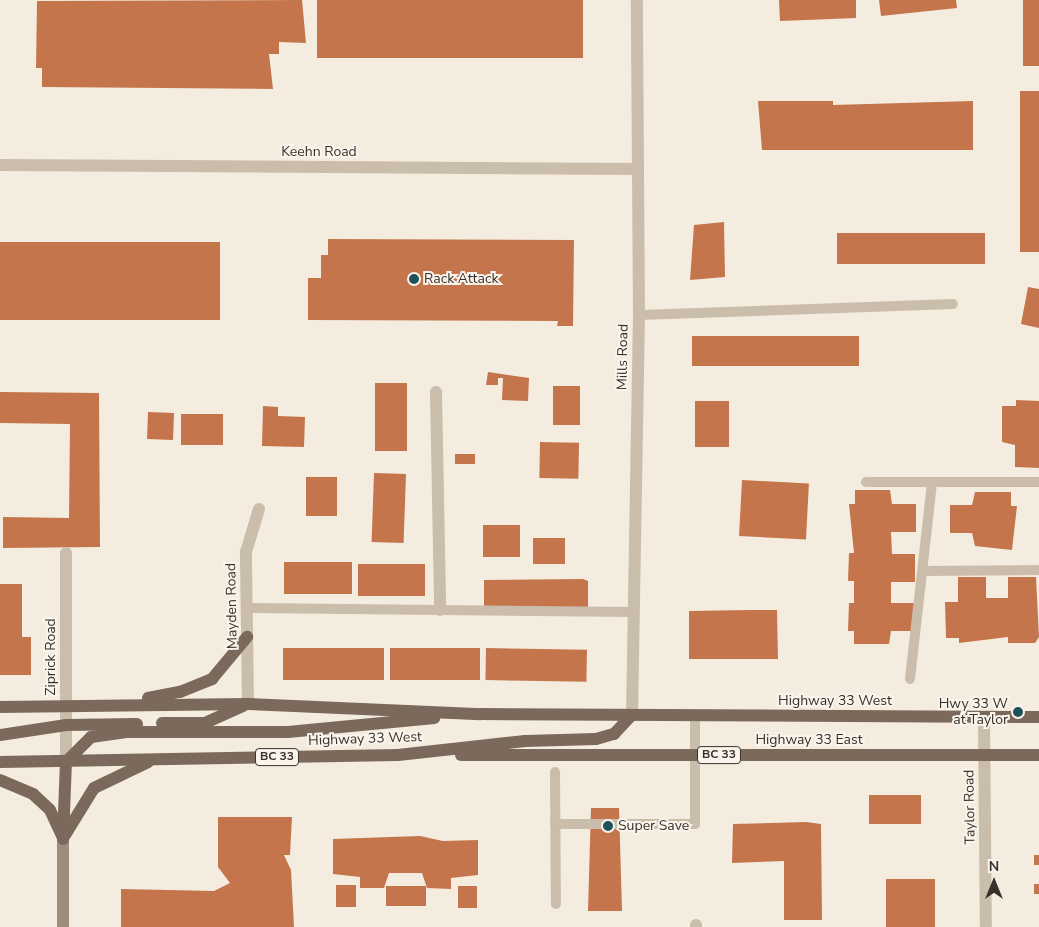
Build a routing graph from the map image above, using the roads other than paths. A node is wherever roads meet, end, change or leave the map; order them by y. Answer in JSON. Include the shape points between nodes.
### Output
{"nodes":[{"id":1,"x":637,"y":0,"type":"edge"},
{"id":2,"x":0,"y":165,"type":"edge"},
{"id":3,"x":638,"y":168,"type":"junction"},
{"id":4,"x":953,"y":304,"type":"dead end"},
{"id":5,"x":639,"y":315,"type":"junction"},
{"id":6,"x":436,"y":392,"type":"dead end"},
{"id":7,"x":866,"y":482,"type":"dead end"},
{"id":8,"x":1039,"y":482,"type":"edge"},
{"id":9,"x":932,"y":483,"type":"junction"},
{"id":10,"x":260,"y":509,"type":"dead end"},
{"id":11,"x":66,"y":553,"type":"dead end"},
{"id":12,"x":1039,"y":570,"type":"edge"},
{"id":13,"x":923,"y":571,"type":"junction"},
{"id":14,"x":247,"y":608,"type":"junction"},
{"id":15,"x":440,"y":610,"type":"junction"},
{"id":16,"x":633,"y":612,"type":"junction"},
{"id":17,"x":247,"y":637,"type":"junction"},
{"id":18,"x":910,"y":680,"type":"dead end"},
{"id":19,"x":66,"y":704,"type":"junction"},
{"id":20,"x":114,"y":704,"type":"junction"},
{"id":21,"x":248,"y":704,"type":"junction"},
{"id":22,"x":0,"y":707,"type":"edge"},
{"id":23,"x":481,"y":714,"type":"junction"},
{"id":24,"x":632,"y":715,"type":"junction"},
{"id":25,"x":696,"y":716,"type":"junction"},
{"id":26,"x":984,"y":717,"type":"junction"},
{"id":27,"x":1039,"y":717,"type":"edge"},
{"id":28,"x":66,"y":724,"type":"junction"},
{"id":29,"x":0,"y":735,"type":"edge"},
{"id":30,"x":398,"y":755,"type":"junction"},
{"id":31,"x":695,"y":755,"type":"junction"},
{"id":32,"x":984,"y":755,"type":"junction"},
{"id":33,"x":1039,"y":755,"type":"edge"},
{"id":34,"x":156,"y":759,"type":"junction"},
{"id":35,"x":0,"y":762,"type":"edge"},
{"id":36,"x":66,"y":762,"type":"junction"},
{"id":37,"x":555,"y":772,"type":"dead end"},
{"id":38,"x":0,"y":780,"type":"edge"},
{"id":39,"x":555,"y":824,"type":"junction"},
{"id":40,"x":63,"y":840,"type":"junction"},
{"id":41,"x":556,"y":904,"type":"dead end"},
{"id":42,"x":63,"y":927,"type":"edge"},
{"id":43,"x":986,"y":927,"type":"edge"}],
"edges":[{"from":1,"to":3,"type":"street","name":"Mills Road"},
{"from":2,"to":3,"type":"street","name":"Keehn Road"},
{"from":3,"to":5,"type":"street","name":"Mills Road"},
{"from":4,"to":5,"type":"lane"},
{"from":5,"to":16,"type":"street","name":"Mills Road"},
{"from":6,"to":15,"type":"street"},
{"from":7,"to":9,"type":"lane"},
{"from":8,"to":9,"type":"lane"},
{"from":9,"to":13,"type":"lane"},
{"from":10,"to":14,"type":"street","name":"Mayden Road","via":[[246,552]]},
{"from":11,"to":19,"type":"street","name":"Ziprick Road"},
{"from":12,"to":13,"type":"lane"},
{"from":13,"to":18,"type":"lane"},
{"from":14,"to":15,"type":"lane"},
{"from":14,"to":17,"type":"street","name":"Mayden Road"},
{"from":15,"to":16,"type":"lane"},
{"from":16,"to":24,"type":"street","name":"Mills Road"},
{"from":17,"to":20,"type":"main road","via":[[212,679],[180,692]]},
{"from":17,"to":21,"type":"street","name":"Mayden Road"},
{"from":19,"to":20,"type":"main road","name":"Highway 33 West"},
{"from":19,"to":22,"type":"main road","name":"Highway 33 West"},
{"from":19,"to":28,"type":"street","name":"Ziprick Road"},
{"from":20,"to":21,"type":"main road","name":"Highway 33 West"},
{"from":21,"to":23,"type":"main road","name":"Highway 33 West"},
{"from":21,"to":28,"type":"main road","via":[[205,723]]},
{"from":23,"to":24,"type":"main road","name":"Highway 33 West"},
{"from":23,"to":36,"type":"main road","via":[[288,732],[125,732],[91,737]]},
{"from":24,"to":25,"type":"main road","name":"Highway 33 West"},
{"from":24,"to":30,"type":"main road","name":"Highway 33 West","number":"BC 33","via":[[614,734],[596,739],[525,741]]},
{"from":25,"to":26,"type":"main road","name":"Highway 33 West"},
{"from":25,"to":31,"type":"lane"},
{"from":26,"to":27,"type":"main road","name":"Highway 33 West"},
{"from":26,"to":32,"type":"street","name":"Taylor Road"},
{"from":28,"to":29,"type":"main road"},
{"from":28,"to":36,"type":"street","name":"Ziprick Road"},
{"from":30,"to":31,"type":"main road","name":"Highway 33 East","number":"BC 33"},
{"from":30,"to":34,"type":"main road","name":"Highway 33 West","number":"BC 33"},
{"from":31,"to":32,"type":"main road","name":"Highway 33 East","number":"BC 33"},
{"from":31,"to":39,"type":"lane","via":[[695,824]]},
{"from":32,"to":33,"type":"main road","name":"Highway 33 East","number":"BC 33"},
{"from":32,"to":43,"type":"street","name":"Taylor Road"},
{"from":34,"to":36,"type":"main road","name":"Highway 33 West","number":"BC 33"},
{"from":34,"to":40,"type":"main road","via":[[94,788]]},
{"from":35,"to":36,"type":"main road","name":"Highway 33 West","number":"BC 33"},
{"from":36,"to":40,"type":"main road"},
{"from":37,"to":39,"type":"lane"},
{"from":38,"to":40,"type":"main road","via":[[33,794],[50,810]]},
{"from":39,"to":41,"type":"lane"},
{"from":40,"to":42,"type":"street"}]}
